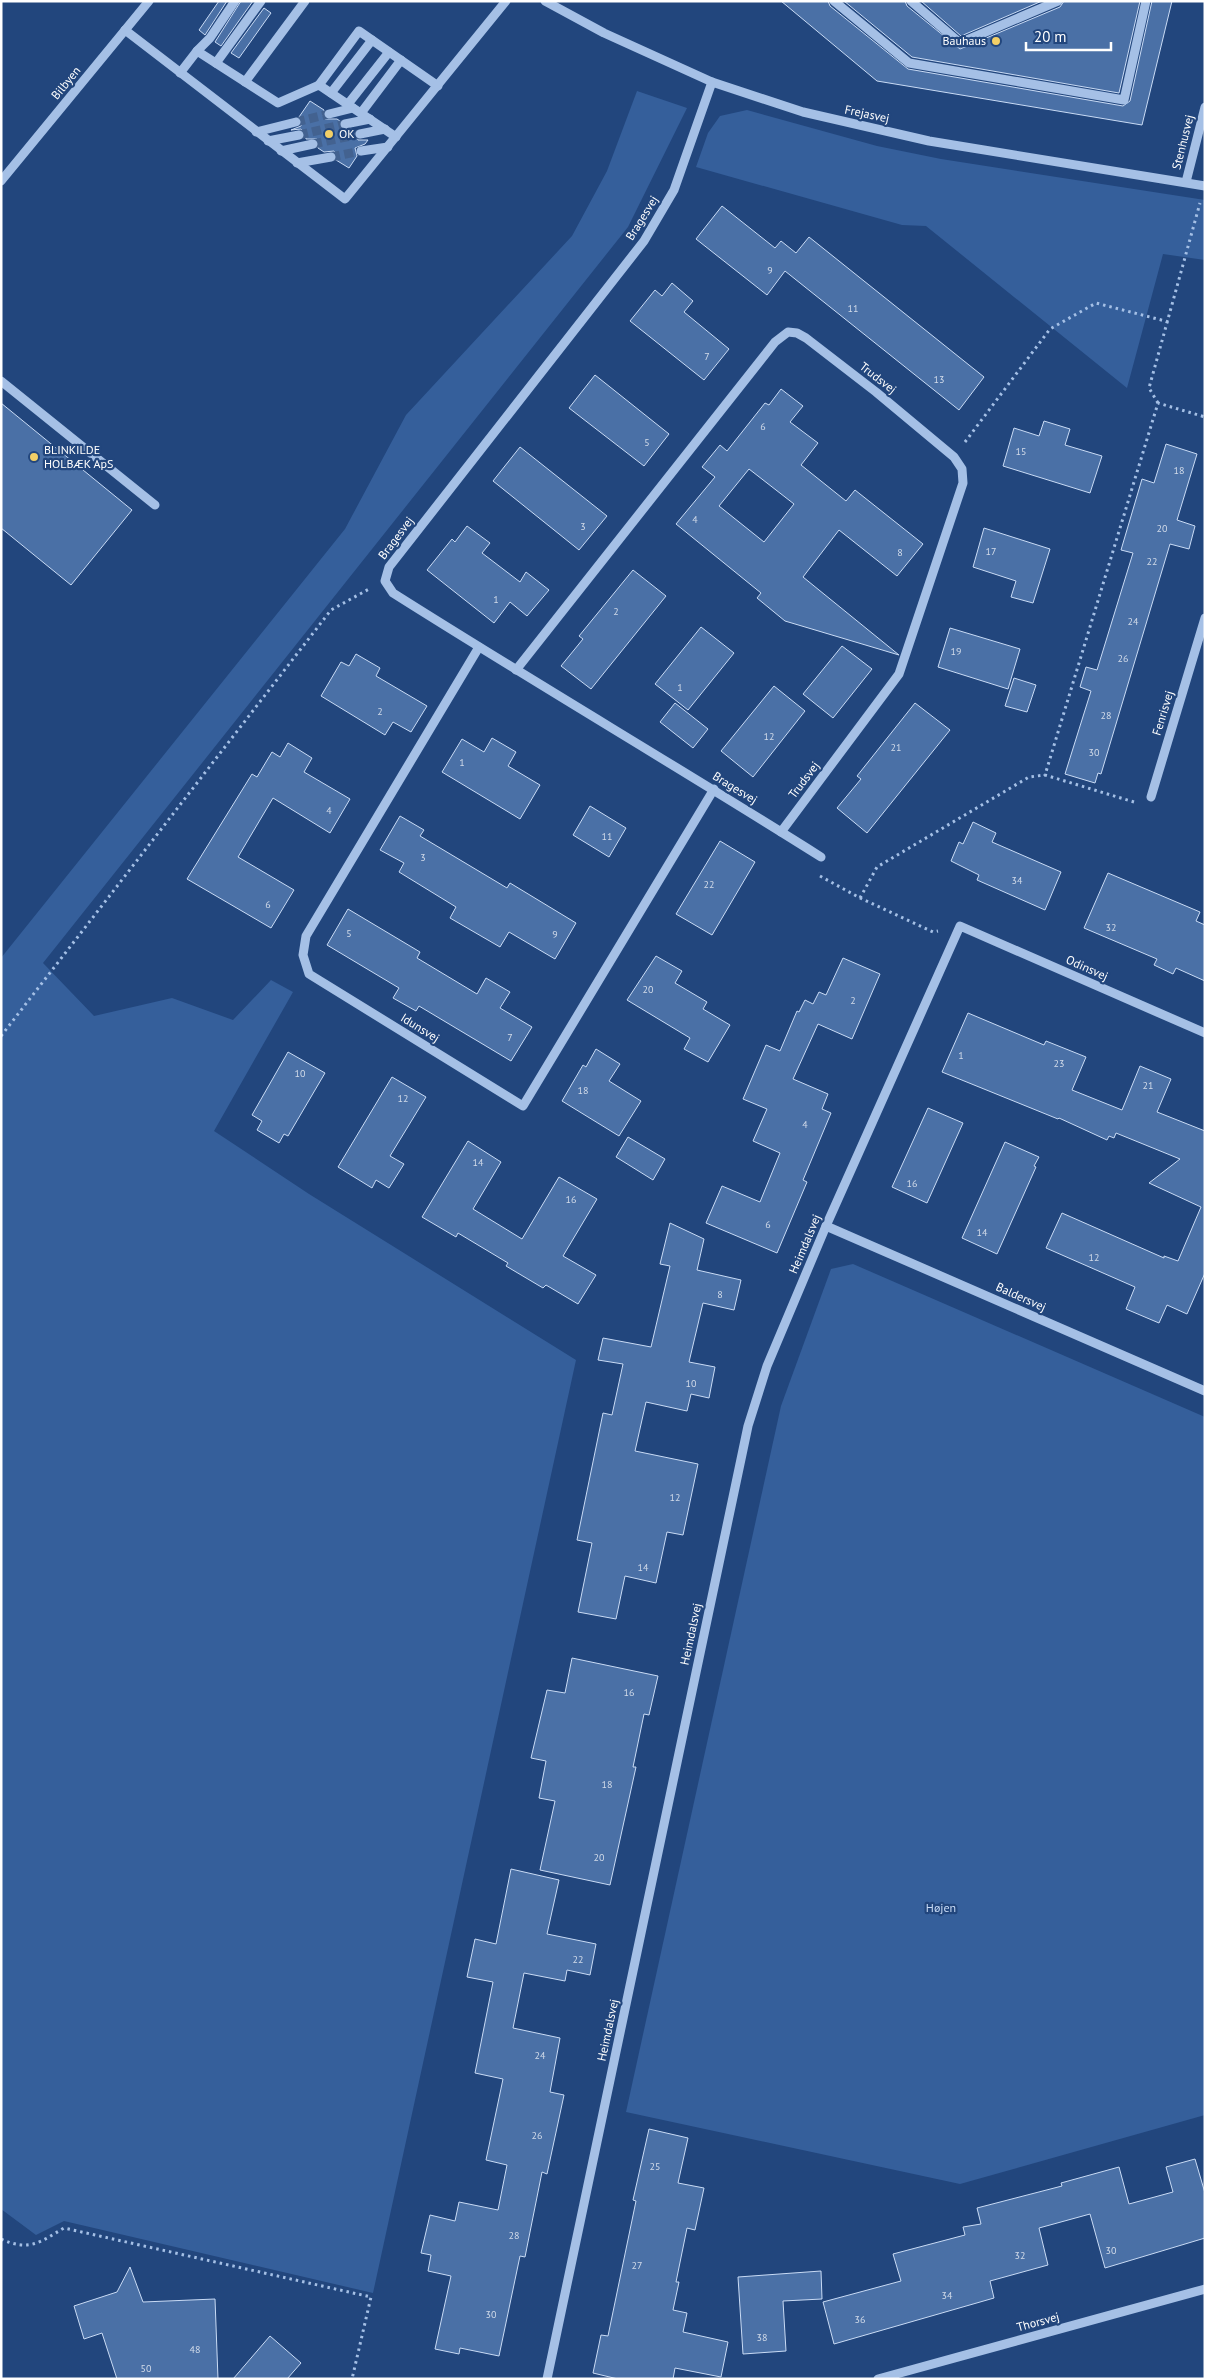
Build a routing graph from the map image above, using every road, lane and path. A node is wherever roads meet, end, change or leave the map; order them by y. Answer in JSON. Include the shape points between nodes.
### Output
{"nodes":[{"id":1,"x":149,"y":1,"type":"edge"},
{"id":2,"x":235,"y":1,"type":"edge"},
{"id":3,"x":261,"y":1,"type":"edge"},
{"id":4,"x":305,"y":1,"type":"edge"},
{"id":5,"x":506,"y":1,"type":"edge"},
{"id":6,"x":545,"y":1,"type":"edge"},
{"id":7,"x":834,"y":1,"type":"edge"},
{"id":8,"x":911,"y":1,"type":"edge"},
{"id":9,"x":1058,"y":1,"type":"edge"},
{"id":10,"x":1146,"y":1,"type":"edge"},
{"id":11,"x":126,"y":30,"type":"junction"},
{"id":12,"x":372,"y":40,"type":"junction"},
{"id":13,"x":197,"y":51,"type":"junction"},
{"id":14,"x":389,"y":52,"type":"junction"},
{"id":15,"x":401,"y":60,"type":"junction"},
{"id":16,"x":216,"y":63,"type":"junction"},
{"id":17,"x":180,"y":73,"type":"junction"},
{"id":18,"x":244,"y":82,"type":"junction"},
{"id":19,"x":712,"y":82,"type":"junction"},
{"id":20,"x":319,"y":85,"type":"junction"},
{"id":21,"x":438,"y":86,"type":"junction"},
{"id":22,"x":331,"y":93,"type":"junction"},
{"id":23,"x":1205,"y":107,"type":"edge"},
{"id":24,"x":354,"y":108,"type":"junction"},
{"id":25,"x":330,"y":114,"type":"tunnel mouth"},
{"id":26,"x":370,"y":119,"type":"junction"},
{"id":27,"x":296,"y":122,"type":"tunnel mouth"},
{"id":28,"x":345,"y":124,"type":"tunnel mouth"},
{"id":29,"x":385,"y":129,"type":"junction"},
{"id":30,"x":256,"y":132,"type":"junction"},
{"id":31,"x":360,"y":134,"type":"tunnel mouth"},
{"id":32,"x":299,"y":135,"type":"tunnel mouth"},
{"id":33,"x":396,"y":136,"type":"junction"},
{"id":34,"x":268,"y":141,"type":"junction"},
{"id":35,"x":314,"y":144,"type":"tunnel mouth"},
{"id":36,"x":388,"y":147,"type":"junction"},
{"id":37,"x":281,"y":151,"type":"junction"},
{"id":38,"x":361,"y":151,"type":"tunnel mouth"},
{"id":39,"x":331,"y":157,"type":"tunnel mouth"},
{"id":40,"x":297,"y":163,"type":"junction"},
{"id":41,"x":1,"y":181,"type":"edge"},
{"id":42,"x":1186,"y":182,"type":"junction"},
{"id":43,"x":1205,"y":186,"type":"edge"},
{"id":44,"x":1169,"y":322,"type":"junction"},
{"id":45,"x":1,"y":381,"type":"edge"},
{"id":46,"x":1158,"y":403,"type":"junction"},
{"id":47,"x":1205,"y":417,"type":"edge"},
{"id":48,"x":954,"y":457,"type":"junction"},
{"id":49,"x":155,"y":505,"type":"dead end"},
{"id":50,"x":385,"y":581,"type":"junction"},
{"id":51,"x":1205,"y":618,"type":"edge"},
{"id":52,"x":1202,"y":638,"type":"edge"},
{"id":53,"x":479,"y":647,"type":"junction"},
{"id":54,"x":516,"y":670,"type":"junction"},
{"id":55,"x":1044,"y":775,"type":"junction"},
{"id":56,"x":714,"y":789,"type":"junction"},
{"id":57,"x":1152,"y":796,"type":"joint"},
{"id":58,"x":780,"y":832,"type":"junction"},
{"id":59,"x":821,"y":857,"type":"joint"},
{"id":60,"x":860,"y":898,"type":"junction"},
{"id":61,"x":960,"y":926,"type":"junction"},
{"id":62,"x":1205,"y":1033,"type":"edge"},
{"id":63,"x":1,"y":1036,"type":"edge"},
{"id":64,"x":826,"y":1226,"type":"junction"},
{"id":65,"x":1205,"y":1391,"type":"edge"},
{"id":66,"x":1,"y":2239,"type":"edge"},
{"id":67,"x":1205,"y":2289,"type":"edge"},
{"id":68,"x":352,"y":2379,"type":"edge"},
{"id":69,"x":548,"y":2379,"type":"edge"},
{"id":70,"x":878,"y":2379,"type":"edge"}],
"edges":[{"from":1,"to":11,"type":"street","name":"Bilbyen"},
{"from":2,"to":13,"type":"street"},
{"from":3,"to":16,"type":"street"},
{"from":4,"to":18,"type":"street"},
{"from":5,"to":21,"type":"street"},
{"from":6,"to":19,"type":"street","name":"Frejasvej","via":[[626,44]]},
{"from":7,"to":10,"type":"street","via":[[909,63],[1124,100]]},
{"from":8,"to":9,"type":"street","via":[[960,43]]},
{"from":11,"to":17,"type":"street"},
{"from":11,"to":41,"type":"street","name":"Bilbyen"},
{"from":12,"to":14,"type":"street"},
{"from":12,"to":20,"type":"street","via":[[359,31]]},
{"from":12,"to":22,"type":"street"},
{"from":13,"to":16,"type":"street"},
{"from":13,"to":17,"type":"street"},
{"from":14,"to":15,"type":"street"},
{"from":14,"to":24,"type":"street"},
{"from":15,"to":21,"type":"street"},
{"from":15,"to":24,"type":"street"},
{"from":16,"to":18,"type":"street"},
{"from":17,"to":30,"type":"street"},
{"from":18,"to":20,"type":"street","via":[[278,103]]},
{"from":19,"to":42,"type":"street","name":"Frejasvej","via":[[803,112],[929,141]]},
{"from":19,"to":50,"type":"street","name":"Bragesvej","via":[[674,190],[644,241],[388,567]]},
{"from":20,"to":22,"type":"street"},
{"from":21,"to":33,"type":"street"},
{"from":22,"to":24,"type":"street"},
{"from":23,"to":42,"type":"street","name":"Stenhusvej"},
{"from":24,"to":25,"type":"street"},
{"from":24,"to":26,"type":"street"},
{"from":26,"to":28,"type":"street"},
{"from":26,"to":29,"type":"street"},
{"from":27,"to":30,"type":"street"},
{"from":29,"to":31,"type":"street"},
{"from":29,"to":33,"type":"street"},
{"from":30,"to":34,"type":"street"},
{"from":32,"to":34,"type":"street"},
{"from":33,"to":36,"type":"street"},
{"from":34,"to":37,"type":"street"},
{"from":35,"to":37,"type":"street"},
{"from":36,"to":38,"type":"street"},
{"from":36,"to":40,"type":"street","via":[[345,199]]},
{"from":37,"to":40,"type":"street"},
{"from":39,"to":40,"type":"street"},
{"from":42,"to":43,"type":"street","name":"Frejasvej"},
{"from":43,"to":44,"type":"path"},
{"from":44,"to":46,"type":"path","via":[[1149,388]]},
{"from":44,"to":48,"type":"path","via":[[1096,303],[1050,329]]},
{"from":45,"to":49,"type":"street"},
{"from":46,"to":47,"type":"path"},
{"from":46,"to":55,"type":"path"},
{"from":48,"to":54,"type":"street","name":"Trudsvej","via":[[806,338],[788,332],[775,342]]},
{"from":48,"to":58,"type":"street","name":"Trudsvej","via":[[962,469],[963,483],[899,674]]},
{"from":50,"to":53,"type":"street","name":"Bragesvej","via":[[393,593]]},
{"from":50,"to":63,"type":"path","via":[[331,610]]},
{"from":51,"to":52,"type":"street","name":"Fenrisvej"},
{"from":52,"to":57,"type":"street","name":"Fenrisvej"},
{"from":53,"to":54,"type":"street","name":"Bragesvej"},
{"from":53,"to":56,"type":"street","name":"Idunsvej","via":[[306,936],[303,955],[310,974],[523,1106]]},
{"from":54,"to":56,"type":"street","name":"Bragesvej"},
{"from":55,"to":57,"type":"path","via":[[1135,802]]},
{"from":55,"to":60,"type":"path","via":[[1029,777],[877,867]]},
{"from":56,"to":58,"type":"street","name":"Bragesvej"},
{"from":58,"to":59,"type":"street","name":"Bragesvej"},
{"from":59,"to":60,"type":"path","via":[[819,875]]},
{"from":60,"to":61,"type":"path","via":[[933,932]]},
{"from":61,"to":62,"type":"street","name":"Odinsvej"},
{"from":61,"to":64,"type":"street","name":"Heimdalsvej"},
{"from":64,"to":65,"type":"street","name":"Baldersvej"},
{"from":64,"to":69,"type":"street","name":"Heimdalsvej","via":[[767,1366],[748,1426]]},
{"from":66,"to":68,"type":"path","via":[[35,2245],[64,2228],[371,2297]]},
{"from":67,"to":70,"type":"street","name":"Thorsvej"}]}
